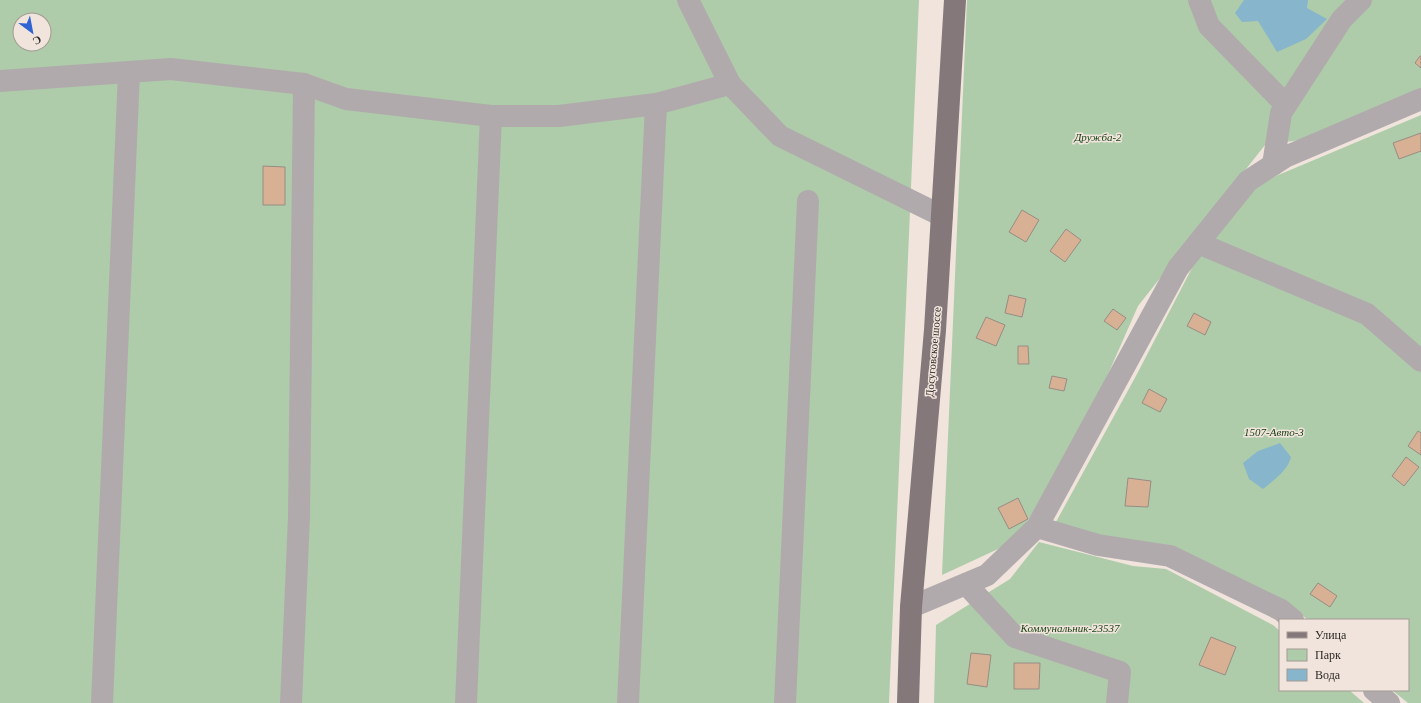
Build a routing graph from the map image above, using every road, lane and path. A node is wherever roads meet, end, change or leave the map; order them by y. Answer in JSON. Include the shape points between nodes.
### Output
{"nodes":[{"id":1,"x":688,"y":0,"type":"edge"},
{"id":2,"x":955,"y":0,"type":"edge"},
{"id":3,"x":1199,"y":0,"type":"edge"},
{"id":4,"x":1361,"y":0,"type":"edge"},
{"id":5,"x":129,"y":72,"type":"junction"},
{"id":6,"x":0,"y":81,"type":"edge"},
{"id":7,"x":304,"y":84,"type":"junction"},
{"id":8,"x":730,"y":84,"type":"junction"},
{"id":9,"x":1421,"y":99,"type":"edge"},
{"id":10,"x":656,"y":104,"type":"junction"},
{"id":11,"x":1286,"y":106,"type":"junction"},
{"id":12,"x":491,"y":116,"type":"junction"},
{"id":13,"x":1273,"y":164,"type":"junction"},
{"id":14,"x":808,"y":201,"type":"dead end"},
{"id":15,"x":942,"y":216,"type":"junction"},
{"id":16,"x":1198,"y":243,"type":"junction"},
{"id":17,"x":1421,"y":361,"type":"edge"},
{"id":18,"x":1036,"y":527,"type":"junction"},
{"id":19,"x":966,"y":584,"type":"junction"},
{"id":20,"x":911,"y":607,"type":"junction"},
{"id":21,"x":1291,"y":619,"type":"edge"},
{"id":22,"x":1375,"y":691,"type":"edge"},
{"id":23,"x":102,"y":703,"type":"edge"},
{"id":24,"x":291,"y":703,"type":"edge"},
{"id":25,"x":466,"y":703,"type":"edge"},
{"id":26,"x":628,"y":703,"type":"edge"},
{"id":27,"x":785,"y":703,"type":"edge"},
{"id":28,"x":908,"y":703,"type":"edge"},
{"id":29,"x":1117,"y":703,"type":"edge"},
{"id":30,"x":1389,"y":703,"type":"edge"}],
"edges":[{"from":1,"to":8,"type":"lane"},
{"from":2,"to":15,"type":"main road","name":"Досуговское шоссе"},
{"from":3,"to":11,"type":"lane","via":[[1209,26]]},
{"from":4,"to":11,"type":"lane","via":[[1342,19]]},
{"from":5,"to":6,"type":"lane"},
{"from":5,"to":7,"type":"lane","via":[[172,69]]},
{"from":5,"to":23,"type":"lane"},
{"from":7,"to":12,"type":"lane","via":[[346,99]]},
{"from":7,"to":24,"type":"lane","via":[[299,517]]},
{"from":8,"to":10,"type":"lane"},
{"from":8,"to":15,"type":"lane","via":[[780,136]]},
{"from":9,"to":13,"type":"lane"},
{"from":10,"to":12,"type":"lane","via":[[560,116]]},
{"from":10,"to":26,"type":"lane"},
{"from":11,"to":13,"type":"lane","via":[[1280,113]]},
{"from":12,"to":25,"type":"lane"},
{"from":13,"to":16,"type":"lane","via":[[1248,181]]},
{"from":14,"to":27,"type":"lane"},
{"from":15,"to":20,"type":"main road","name":"Досуговское шоссе","via":[[935,330]]},
{"from":16,"to":17,"type":"lane","via":[[1367,314]]},
{"from":16,"to":18,"type":"lane","via":[[1178,268]]},
{"from":18,"to":19,"type":"lane","via":[[988,575]]},
{"from":18,"to":21,"type":"lane","via":[[1098,545],[1170,556],[1281,610]]},
{"from":19,"to":20,"type":"lane"},
{"from":19,"to":29,"type":"lane","via":[[1015,637],[1120,672]]},
{"from":20,"to":28,"type":"main road","name":"Досуговское шоссе"},
{"from":22,"to":30,"type":"lane"}]}
